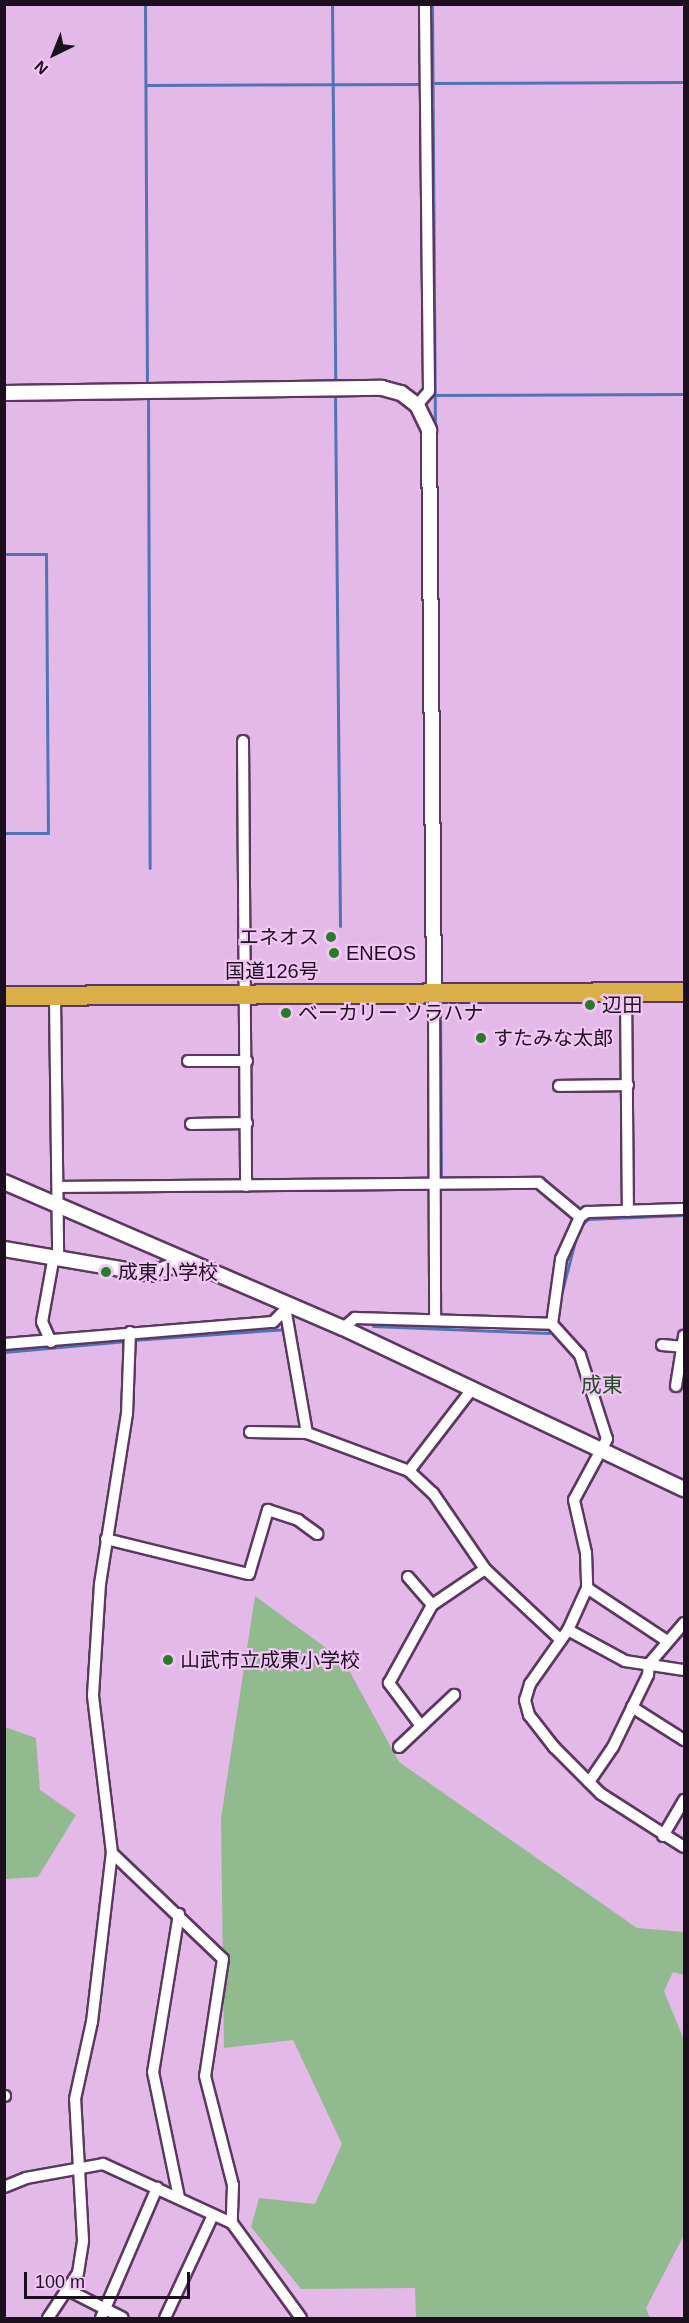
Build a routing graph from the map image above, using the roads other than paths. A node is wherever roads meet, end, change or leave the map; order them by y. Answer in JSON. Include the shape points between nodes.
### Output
{"nodes":[{"id":1,"x":426,"y":4,"type":"edge"},
{"id":2,"x":4,"y":393,"type":"edge"},
{"id":3,"x":417,"y":405,"type":"junction"},
{"id":4,"x":243,"y":741,"type":"dead end"},
{"id":5,"x":626,"y":991,"type":"junction"},
{"id":6,"x":684,"y":992,"type":"edge"},
{"id":7,"x":434,"y":993,"type":"junction"},
{"id":8,"x":247,"y":994,"type":"junction"},
{"id":9,"x":4,"y":996,"type":"edge"},
{"id":10,"x":55,"y":996,"type":"junction"},
{"id":11,"x":188,"y":1061,"type":"dead end"},
{"id":12,"x":247,"y":1061,"type":"junction"},
{"id":13,"x":628,"y":1085,"type":"junction"},
{"id":14,"x":559,"y":1086,"type":"dead end"},
{"id":15,"x":246,"y":1123,"type":"junction"},
{"id":16,"x":191,"y":1124,"type":"dead end"},
{"id":17,"x":4,"y":1182,"type":"edge"},
{"id":18,"x":436,"y":1184,"type":"junction"},
{"id":19,"x":246,"y":1186,"type":"junction"},
{"id":20,"x":58,"y":1187,"type":"junction"},
{"id":21,"x":58,"y":1205,"type":"junction"},
{"id":22,"x":684,"y":1209,"type":"edge"},
{"id":23,"x":628,"y":1211,"type":"junction"},
{"id":24,"x":580,"y":1217,"type":"junction"},
{"id":25,"x":4,"y":1249,"type":"edge"},
{"id":26,"x":56,"y":1255,"type":"junction"},
{"id":27,"x":185,"y":1261,"type":"junction"},
{"id":28,"x":288,"y":1309,"type":"junction"},
{"id":29,"x":435,"y":1317,"type":"junction"},
{"id":30,"x":552,"y":1324,"type":"junction"},
{"id":31,"x":343,"y":1328,"type":"junction"},
{"id":32,"x":130,"y":1338,"type":"junction"},
{"id":33,"x":51,"y":1342,"type":"junction"},
{"id":34,"x":684,"y":1343,"type":"edge"},
{"id":35,"x":4,"y":1344,"type":"edge"},
{"id":36,"x":662,"y":1345,"type":"dead end"},
{"id":37,"x":676,"y":1386,"type":"dead end"},
{"id":38,"x":473,"y":1389,"type":"junction"},
{"id":39,"x":250,"y":1432,"type":"dead end"},
{"id":40,"x":307,"y":1433,"type":"junction"},
{"id":41,"x":604,"y":1450,"type":"junction"},
{"id":42,"x":409,"y":1471,"type":"junction"},
{"id":43,"x":684,"y":1489,"type":"edge"},
{"id":44,"x":317,"y":1534,"type":"dead end"},
{"id":45,"x":106,"y":1539,"type":"junction"},
{"id":46,"x":485,"y":1569,"type":"junction"},
{"id":47,"x":408,"y":1577,"type":"dead end"},
{"id":48,"x":587,"y":1588,"type":"junction"},
{"id":49,"x":432,"y":1605,"type":"junction"},
{"id":50,"x":684,"y":1623,"type":"edge"},
{"id":51,"x":568,"y":1630,"type":"junction"},
{"id":52,"x":561,"y":1640,"type":"junction"},
{"id":53,"x":667,"y":1641,"type":"junction"},
{"id":54,"x":649,"y":1664,"type":"junction"},
{"id":55,"x":684,"y":1670,"type":"edge"},
{"id":56,"x":454,"y":1695,"type":"dead end"},
{"id":57,"x":632,"y":1707,"type":"junction"},
{"id":58,"x":421,"y":1726,"type":"junction"},
{"id":59,"x":684,"y":1740,"type":"edge"},
{"id":60,"x":399,"y":1747,"type":"dead end"},
{"id":61,"x":589,"y":1782,"type":"junction"},
{"id":62,"x":684,"y":1800,"type":"edge"},
{"id":63,"x":663,"y":1836,"type":"junction"},
{"id":64,"x":684,"y":1847,"type":"edge"},
{"id":65,"x":112,"y":1853,"type":"junction"},
{"id":66,"x":179,"y":1914,"type":"junction"},
{"id":67,"x":79,"y":2170,"type":"junction"},
{"id":68,"x":4,"y":2187,"type":"edge"},
{"id":69,"x":157,"y":2188,"type":"junction"},
{"id":70,"x":179,"y":2198,"type":"junction"},
{"id":71,"x":212,"y":2217,"type":"junction"},
{"id":72,"x":231,"y":2223,"type":"junction"},
{"id":73,"x":70,"y":2291,"type":"junction"},
{"id":74,"x":103,"y":2314,"type":"edge"},
{"id":75,"x":48,"y":2319,"type":"edge"},
{"id":76,"x":123,"y":2319,"type":"edge"},
{"id":77,"x":165,"y":2319,"type":"edge"},
{"id":78,"x":301,"y":2319,"type":"edge"}],
"edges":[{"from":1,"to":3,"type":"street","via":[[429,391]]},
{"from":2,"to":3,"type":"street","via":[[382,388],[401,393]]},
{"from":3,"to":7,"type":"street","via":[[429,430]]},
{"from":4,"to":8,"type":"street"},
{"from":5,"to":6,"type":"highway","name":"国道126号"},
{"from":5,"to":7,"type":"highway","name":"国道126号"},
{"from":5,"to":13,"type":"street"},
{"from":7,"to":8,"type":"highway","name":"国道126号"},
{"from":7,"to":18,"type":"street"},
{"from":8,"to":10,"type":"highway","name":"国道126号"},
{"from":8,"to":12,"type":"street"},
{"from":9,"to":10,"type":"highway","name":"国道126号"},
{"from":10,"to":20,"type":"street"},
{"from":11,"to":12,"type":"street"},
{"from":12,"to":15,"type":"street"},
{"from":13,"to":14,"type":"street"},
{"from":13,"to":23,"type":"street"},
{"from":15,"to":16,"type":"street"},
{"from":15,"to":19,"type":"street"},
{"from":17,"to":21,"type":"street"},
{"from":18,"to":19,"type":"street"},
{"from":18,"to":24,"type":"street","via":[[539,1183]]},
{"from":18,"to":29,"type":"street"},
{"from":19,"to":20,"type":"street"},
{"from":20,"to":21,"type":"street"},
{"from":21,"to":26,"type":"street"},
{"from":21,"to":27,"type":"street"},
{"from":22,"to":23,"type":"street"},
{"from":23,"to":24,"type":"street","via":[[587,1212]]},
{"from":24,"to":30,"type":"street","via":[[561,1259]]},
{"from":25,"to":26,"type":"street"},
{"from":26,"to":27,"type":"street","via":[[152,1274]]},
{"from":26,"to":33,"type":"street","via":[[42,1322]]},
{"from":27,"to":28,"type":"street"},
{"from":28,"to":31,"type":"street"},
{"from":28,"to":32,"type":"street","via":[[273,1322]]},
{"from":28,"to":40,"type":"street"},
{"from":29,"to":30,"type":"street"},
{"from":29,"to":31,"type":"street","via":[[355,1318]]},
{"from":30,"to":41,"type":"street","via":[[585,1366],[607,1439]]},
{"from":31,"to":38,"type":"street"},
{"from":32,"to":33,"type":"street"},
{"from":32,"to":45,"type":"street","via":[[127,1414]]},
{"from":33,"to":35,"type":"street"},
{"from":34,"to":36,"type":"street"},
{"from":34,"to":37,"type":"street"},
{"from":38,"to":41,"type":"street"},
{"from":38,"to":42,"type":"street"},
{"from":39,"to":40,"type":"street"},
{"from":40,"to":42,"type":"street"},
{"from":41,"to":43,"type":"street"},
{"from":41,"to":48,"type":"street","via":[[574,1500],[586,1553]]},
{"from":42,"to":46,"type":"street","via":[[433,1493]]},
{"from":44,"to":45,"type":"street","via":[[298,1520],[268,1510],[249,1574]]},
{"from":45,"to":65,"type":"street","via":[[93,1695]]},
{"from":46,"to":49,"type":"street"},
{"from":46,"to":52,"type":"street"},
{"from":47,"to":49,"type":"street"},
{"from":48,"to":51,"type":"street"},
{"from":48,"to":53,"type":"street"},
{"from":49,"to":58,"type":"street","via":[[389,1683]]},
{"from":50,"to":53,"type":"street"},
{"from":51,"to":52,"type":"street"},
{"from":51,"to":54,"type":"street","via":[[625,1661]]},
{"from":52,"to":61,"type":"street","via":[[530,1684],[525,1700],[529,1715],[541,1731]]},
{"from":53,"to":54,"type":"street"},
{"from":54,"to":55,"type":"street"},
{"from":54,"to":57,"type":"street"},
{"from":56,"to":58,"type":"street"},
{"from":57,"to":59,"type":"street"},
{"from":57,"to":61,"type":"street"},
{"from":58,"to":60,"type":"street"},
{"from":61,"to":63,"type":"street"},
{"from":62,"to":63,"type":"street"},
{"from":63,"to":64,"type":"street"},
{"from":65,"to":66,"type":"street"},
{"from":65,"to":67,"type":"street","via":[[92,2022],[75,2099]]},
{"from":66,"to":70,"type":"street","via":[[153,2072]]},
{"from":66,"to":72,"type":"street","via":[[224,1959],[205,2076],[233,2185]]},
{"from":67,"to":68,"type":"street","via":[[26,2178]]},
{"from":67,"to":69,"type":"street","via":[[103,2164]]},
{"from":67,"to":73,"type":"street","via":[[83,2240]]},
{"from":69,"to":70,"type":"street"},
{"from":69,"to":74,"type":"street"},
{"from":70,"to":71,"type":"street"},
{"from":71,"to":72,"type":"street"},
{"from":71,"to":77,"type":"street"},
{"from":72,"to":78,"type":"street"},
{"from":73,"to":74,"type":"street"},
{"from":73,"to":75,"type":"street","via":[[55,2302]]},
{"from":74,"to":76,"type":"street"}]}
